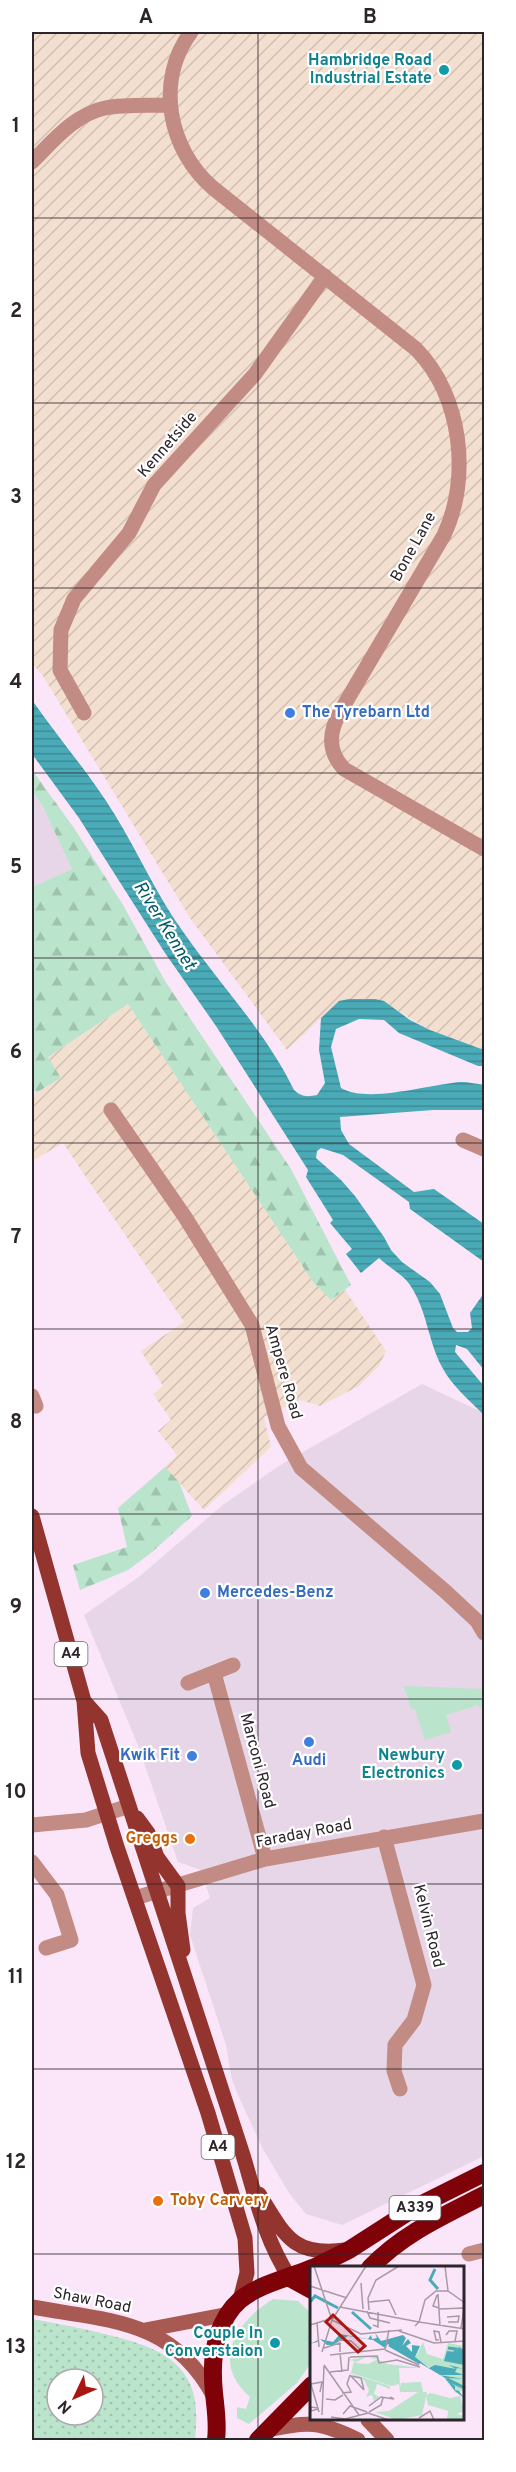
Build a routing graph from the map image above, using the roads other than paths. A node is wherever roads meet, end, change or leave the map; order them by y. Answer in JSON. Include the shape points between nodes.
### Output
{"nodes":[{"id":1,"x":191,"y":32,"type":"edge"},
{"id":2,"x":170,"y":105,"type":"junction"},
{"id":3,"x":32,"y":162,"type":"edge"},
{"id":4,"x":325,"y":276,"type":"junction"},
{"id":5,"x":84,"y":713,"type":"dead end"},
{"id":6,"x":484,"y":849,"type":"edge"},
{"id":7,"x":111,"y":1110,"type":"dead end"},
{"id":8,"x":463,"y":1140,"type":"dead end"},
{"id":9,"x":484,"y":1149,"type":"edge"},
{"id":10,"x":32,"y":1516,"type":"edge"},
{"id":11,"x":35,"y":1538,"type":"edge"},
{"id":12,"x":484,"y":1633,"type":"edge"},
{"id":13,"x":233,"y":1665,"type":"dead end"},
{"id":14,"x":214,"y":1673,"type":"junction"},
{"id":15,"x":188,"y":1683,"type":"dead end"},
{"id":16,"x":84,"y":1701,"type":"junction"},
{"id":17,"x":129,"y":1806,"type":"junction"},
{"id":18,"x":107,"y":1814,"type":"junction"},
{"id":19,"x":484,"y":1821,"type":"edge"},
{"id":20,"x":32,"y":1825,"type":"edge"},
{"id":21,"x":384,"y":1837,"type":"junction"},
{"id":22,"x":265,"y":1859,"type":"junction"},
{"id":23,"x":32,"y":1862,"type":"edge"},
{"id":24,"x":178,"y":1886,"type":"junction"},
{"id":25,"x":156,"y":1892,"type":"junction"},
{"id":26,"x":135,"y":1898,"type":"junction"},
{"id":27,"x":46,"y":1948,"type":"dead end"},
{"id":28,"x":190,"y":1993,"type":"junction"},
{"id":29,"x":400,"y":2089,"type":"dead end"},
{"id":30,"x":484,"y":2173,"type":"edge"},
{"id":31,"x":251,"y":2181,"type":"junction"},
{"id":32,"x":484,"y":2195,"type":"edge"},
{"id":33,"x":349,"y":2250,"type":"junction"},
{"id":34,"x":484,"y":2250,"type":"edge"},
{"id":35,"x":469,"y":2254,"type":"dead end"},
{"id":36,"x":316,"y":2266,"type":"edge"},
{"id":37,"x":372,"y":2266,"type":"edge"},
{"id":38,"x":310,"y":2269,"type":"edge"},
{"id":39,"x":290,"y":2278,"type":"junction"},
{"id":40,"x":310,"y":2289,"type":"edge"},
{"id":41,"x":32,"y":2307,"type":"edge"},
{"id":42,"x":235,"y":2307,"type":"junction"},
{"id":43,"x":145,"y":2330,"type":"junction"},
{"id":44,"x":310,"y":2387,"type":"edge"},
{"id":45,"x":214,"y":2397,"type":"junction"},
{"id":46,"x":369,"y":2421,"type":"edge"},
{"id":47,"x":262,"y":2435,"type":"edge"},
{"id":48,"x":216,"y":2440,"type":"edge"},
{"id":49,"x":357,"y":2440,"type":"edge"},
{"id":50,"x":387,"y":2440,"type":"edge"}],
"edges":[{"from":1,"to":2,"type":"street","name":"Bone Lane","via":[[175,61]]},
{"from":2,"to":3,"type":"street","via":[[105,108],[87,114]]},
{"from":2,"to":4,"type":"street","name":"Bone Lane","via":[[180,145],[204,180]]},
{"from":4,"to":5,"type":"street","name":"Kennetside","via":[[255,374],[154,486],[129,533],[74,599],[61,630],[60,670]]},
{"from":4,"to":6,"type":"street","name":"Bone Lane","via":[[416,349],[429,364],[455,427],[460,471],[449,523],[340,712],[331,730],[332,748],[344,769]]},
{"from":7,"to":12,"type":"street","name":"Ampere Road","via":[[185,1217],[252,1325],[278,1426],[301,1468],[446,1592],[477,1621]]},
{"from":8,"to":9,"type":"street"},
{"from":10,"to":11,"type":"main road","number":"A4"},
{"from":11,"to":16,"type":"main road","number":"A4"},
{"from":13,"to":14,"type":"street"},
{"from":14,"to":15,"type":"street"},
{"from":14,"to":22,"type":"street","name":"Marconi Road"},
{"from":16,"to":17,"type":"main road","number":"A4","via":[[101,1720]]},
{"from":16,"to":18,"type":"main road","number":"A4","via":[[88,1753]]},
{"from":17,"to":18,"type":"street"},
{"from":17,"to":24,"type":"main road"},
{"from":17,"to":25,"type":"main road","number":"A4"},
{"from":18,"to":20,"type":"street"},
{"from":18,"to":26,"type":"main road","number":"A4"},
{"from":19,"to":21,"type":"street","name":"Faraday Road"},
{"from":21,"to":22,"type":"street","name":"Faraday Road"},
{"from":21,"to":29,"type":"street","name":"Kelvin Road","via":[[424,1985],[414,2020],[395,2045],[394,2071]]},
{"from":22,"to":24,"type":"street","name":"Faraday Road"},
{"from":23,"to":27,"type":"street","via":[[57,1895],[70,1940]]},
{"from":24,"to":25,"type":"street","name":"Faraday Road"},
{"from":24,"to":28,"type":"main road","via":[[178,1913]]},
{"from":25,"to":26,"type":"street","name":"Faraday Road"},
{"from":25,"to":28,"type":"main road","number":"A4"},
{"from":26,"to":42,"type":"main road","number":"A4","via":[[245,2238],[248,2273]]},
{"from":28,"to":31,"type":"main road","number":"A4"},
{"from":30,"to":33,"type":"highway","number":"A339","via":[[416,2207]]},
{"from":31,"to":33,"type":"main road","via":[[293,2243],[318,2252]]},
{"from":31,"to":39,"type":"main road","number":"A4","via":[[268,2240]]},
{"from":32,"to":37,"type":"highway","number":"A339","via":[[414,2231]]},
{"from":33,"to":36,"type":"highway","number":"A339"},
{"from":34,"to":35,"type":"street"},
{"from":38,"to":39,"type":"highway","number":"A339"},
{"from":39,"to":40,"type":"highway"},
{"from":39,"to":42,"type":"highway","number":"A339","via":[[267,2286]]},
{"from":41,"to":43,"type":"main road","name":"Shaw Road"},
{"from":42,"to":43,"type":"main road","name":"Shaw Road"},
{"from":42,"to":45,"type":"highway","via":[[220,2329],[213,2356]]},
{"from":43,"to":45,"type":"main road","name":"Shaw Road","via":[[183,2354]]},
{"from":44,"to":47,"type":"highway"},
{"from":45,"to":48,"type":"highway"},
{"from":46,"to":50,"type":"main road"},
{"from":47,"to":49,"type":"main road","via":[[291,2425],[318,2424]]}]}
